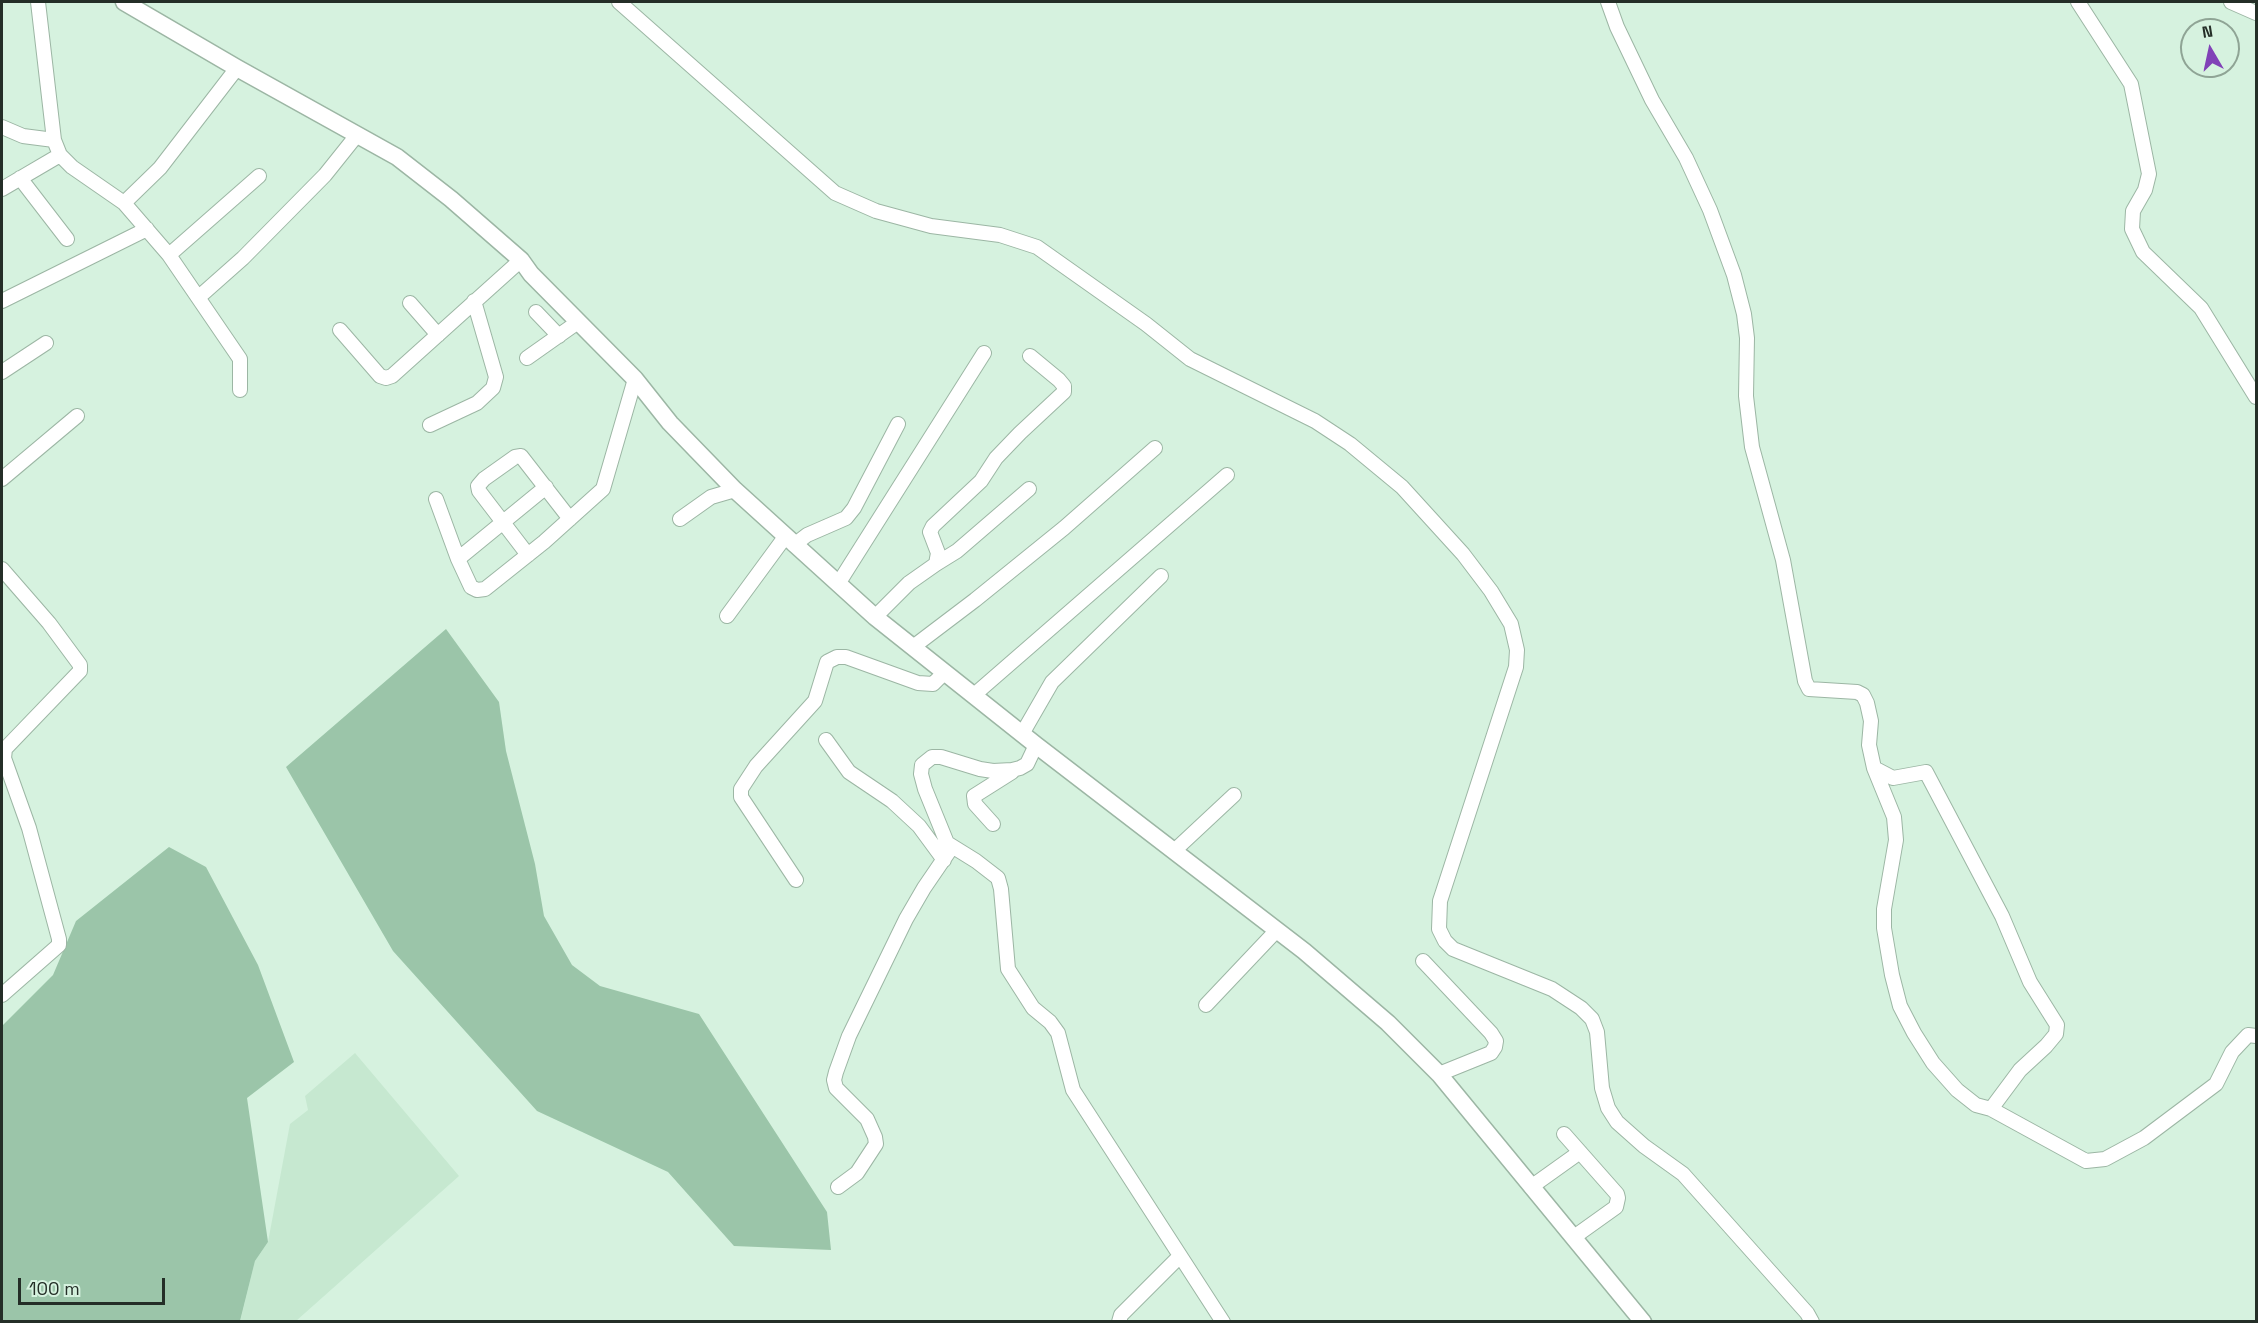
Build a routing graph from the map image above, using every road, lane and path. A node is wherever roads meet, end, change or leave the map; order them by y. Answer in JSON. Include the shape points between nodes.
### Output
{"nodes":[{"id":1,"x":38,"y":2,"type":"edge"},
{"id":2,"x":124,"y":2,"type":"edge"},
{"id":3,"x":619,"y":2,"type":"edge"},
{"id":4,"x":1608,"y":2,"type":"edge"},
{"id":5,"x":2078,"y":2,"type":"edge"},
{"id":6,"x":2231,"y":2,"type":"edge"},
{"id":7,"x":2256,"y":13,"type":"edge"},
{"id":8,"x":237,"y":68,"type":"junction"},
{"id":9,"x":2,"y":127,"type":"edge"},
{"id":10,"x":357,"y":135,"type":"junction"},
{"id":11,"x":54,"y":140,"type":"junction"},
{"id":12,"x":60,"y":154,"type":"junction"},
{"id":13,"x":258,"y":176,"type":"dead end"},
{"id":14,"x":20,"y":178,"type":"junction"},
{"id":15,"x":2,"y":189,"type":"edge"},
{"id":16,"x":124,"y":203,"type":"junction"},
{"id":17,"x":147,"y":230,"type":"junction"},
{"id":18,"x":67,"y":239,"type":"dead end"},
{"id":19,"x":169,"y":255,"type":"junction"},
{"id":20,"x":521,"y":260,"type":"junction"},
{"id":21,"x":199,"y":297,"type":"junction"},
{"id":22,"x":2,"y":301,"type":"edge"},
{"id":23,"x":474,"y":301,"type":"junction"},
{"id":24,"x":410,"y":303,"type":"dead end"},
{"id":25,"x":536,"y":312,"type":"dead end"},
{"id":26,"x":578,"y":322,"type":"junction"},
{"id":27,"x":340,"y":330,"type":"dead end"},
{"id":28,"x":438,"y":334,"type":"junction"},
{"id":29,"x":559,"y":336,"type":"junction"},
{"id":30,"x":46,"y":343,"type":"dead end"},
{"id":31,"x":984,"y":353,"type":"dead end"},
{"id":32,"x":1030,"y":356,"type":"dead end"},
{"id":33,"x":527,"y":358,"type":"dead end"},
{"id":34,"x":2,"y":372,"type":"edge"},
{"id":35,"x":635,"y":379,"type":"junction"},
{"id":36,"x":240,"y":390,"type":"dead end"},
{"id":37,"x":2256,"y":397,"type":"edge"},
{"id":38,"x":77,"y":416,"type":"dead end"},
{"id":39,"x":898,"y":424,"type":"dead end"},
{"id":40,"x":430,"y":425,"type":"dead end"},
{"id":41,"x":1155,"y":448,"type":"dead end"},
{"id":42,"x":1227,"y":475,"type":"dead end"},
{"id":43,"x":2,"y":479,"type":"edge"},
{"id":44,"x":546,"y":488,"type":"junction"},
{"id":45,"x":1029,"y":489,"type":"dead end"},
{"id":46,"x":735,"y":490,"type":"junction"},
{"id":47,"x":436,"y":499,"type":"dead end"},
{"id":48,"x":570,"y":519,"type":"junction"},
{"id":49,"x":680,"y":519,"type":"dead end"},
{"id":50,"x":502,"y":523,"type":"junction"},
{"id":51,"x":790,"y":541,"type":"junction"},
{"id":52,"x":528,"y":555,"type":"junction"},
{"id":53,"x":458,"y":559,"type":"junction"},
{"id":54,"x":936,"y":564,"type":"junction"},
{"id":55,"x":2,"y":569,"type":"edge"},
{"id":56,"x":1161,"y":576,"type":"dead end"},
{"id":57,"x":838,"y":584,"type":"junction"},
{"id":58,"x":727,"y":616,"type":"dead end"},
{"id":59,"x":875,"y":617,"type":"junction"},
{"id":60,"x":913,"y":647,"type":"junction"},
{"id":61,"x":945,"y":672,"type":"junction"},
{"id":62,"x":974,"y":696,"type":"junction"},
{"id":63,"x":1029,"y":739,"type":"junction"},
{"id":64,"x":826,"y":740,"type":"dead end"},
{"id":65,"x":1020,"y":768,"type":"junction"},
{"id":66,"x":1874,"y":768,"type":"junction"},
{"id":67,"x":1234,"y":795,"type":"dead end"},
{"id":68,"x":993,"y":824,"type":"dead end"},
{"id":69,"x":952,"y":847,"type":"junction"},
{"id":70,"x":1174,"y":851,"type":"junction"},
{"id":71,"x":944,"y":860,"type":"junction"},
{"id":72,"x":796,"y":880,"type":"dead end"},
{"id":73,"x":1277,"y":930,"type":"junction"},
{"id":74,"x":1423,"y":961,"type":"dead end"},
{"id":75,"x":2,"y":995,"type":"edge"},
{"id":76,"x":1206,"y":1005,"type":"dead end"},
{"id":77,"x":2256,"y":1036,"type":"edge"},
{"id":78,"x":1439,"y":1074,"type":"junction"},
{"id":79,"x":1991,"y":1109,"type":"junction"},
{"id":80,"x":1564,"y":1134,"type":"dead end"},
{"id":81,"x":1580,"y":1152,"type":"junction"},
{"id":82,"x":838,"y":1187,"type":"dead end"},
{"id":83,"x":1531,"y":1187,"type":"junction"},
{"id":84,"x":1574,"y":1237,"type":"junction"},
{"id":85,"x":1180,"y":1256,"type":"junction"},
{"id":86,"x":1119,"y":1322,"type":"edge"},
{"id":87,"x":1223,"y":1322,"type":"edge"},
{"id":88,"x":1643,"y":1322,"type":"edge"},
{"id":89,"x":1812,"y":1322,"type":"edge"}],
"edges":[{"from":1,"to":11,"type":"street"},
{"from":2,"to":8,"type":"main road"},
{"from":3,"to":89,"type":"street","via":[[835,193],[876,211],[931,226],[1000,235],[1037,248],[1190,359],[1315,421],[1350,444],[1410,495],[1491,591],[1511,624],[1517,650],[1516,667],[1440,901],[1439,929],[1453,949],[1552,989],[1592,1019],[1597,1032],[1602,1088],[1617,1122],[1683,1174]]},
{"from":4,"to":66,"type":"street","via":[[1652,100],[1696,178],[1734,275],[1747,338],[1746,396],[1752,447],[1782,560],[1805,681],[1809,689],[1863,695],[1871,721],[1869,745]]},
{"from":5,"to":37,"type":"street","via":[[2132,84],[2149,174],[2133,211],[2132,229],[2143,252],[2201,308]]},
{"from":6,"to":7,"type":"street"},
{"from":8,"to":10,"type":"main road"},
{"from":8,"to":16,"type":"street","via":[[160,168]]},
{"from":9,"to":11,"type":"street","via":[[23,136]]},
{"from":10,"to":20,"type":"main road","via":[[397,157]]},
{"from":10,"to":21,"type":"street","via":[[325,175]]},
{"from":11,"to":12,"type":"street"},
{"from":12,"to":14,"type":"street"},
{"from":12,"to":16,"type":"street","via":[[72,167]]},
{"from":13,"to":19,"type":"street"},
{"from":14,"to":15,"type":"street"},
{"from":14,"to":18,"type":"street"},
{"from":16,"to":17,"type":"street"},
{"from":17,"to":19,"type":"street"},
{"from":17,"to":22,"type":"street"},
{"from":19,"to":21,"type":"street"},
{"from":20,"to":23,"type":"street"},
{"from":20,"to":26,"type":"main road"},
{"from":21,"to":36,"type":"street","via":[[240,359]]},
{"from":23,"to":28,"type":"street"},
{"from":23,"to":40,"type":"street","via":[[496,377],[493,387],[477,403]]},
{"from":24,"to":28,"type":"street"},
{"from":25,"to":29,"type":"street"},
{"from":26,"to":29,"type":"street"},
{"from":26,"to":35,"type":"main road"},
{"from":27,"to":28,"type":"street","via":[[386,378]]},
{"from":29,"to":33,"type":"street"},
{"from":30,"to":34,"type":"street"},
{"from":31,"to":57,"type":"street"},
{"from":32,"to":54,"type":"street","via":[[1059,380],[1064,392],[933,526],[930,532],[938,553]]},
{"from":35,"to":46,"type":"main road","via":[[670,423]]},
{"from":35,"to":48,"type":"street","via":[[603,489]]},
{"from":38,"to":43,"type":"street"},
{"from":39,"to":51,"type":"street","via":[[846,518]]},
{"from":41,"to":60,"type":"street","via":[[1064,528]]},
{"from":42,"to":62,"type":"street"},
{"from":44,"to":48,"type":"street"},
{"from":44,"to":50,"type":"street"},
{"from":44,"to":50,"type":"street","via":[[521,456],[484,479],[478,491]]},
{"from":45,"to":54,"type":"street","via":[[957,551]]},
{"from":46,"to":49,"type":"street","via":[[716,495]]},
{"from":46,"to":51,"type":"main road"},
{"from":47,"to":53,"type":"street"},
{"from":48,"to":52,"type":"street"},
{"from":50,"to":52,"type":"street"},
{"from":50,"to":53,"type":"street"},
{"from":51,"to":57,"type":"main road"},
{"from":51,"to":58,"type":"street"},
{"from":52,"to":53,"type":"street","via":[[485,589],[477,590],[471,586]]},
{"from":54,"to":59,"type":"street","via":[[909,583]]},
{"from":55,"to":75,"type":"street","via":[[49,623],[80,665],[80,671],[5,748],[4,758],[29,828],[59,945]]},
{"from":56,"to":63,"type":"street","via":[[1052,682]]},
{"from":57,"to":59,"type":"main road"},
{"from":59,"to":60,"type":"main road"},
{"from":60,"to":61,"type":"main road"},
{"from":61,"to":62,"type":"main road"},
{"from":61,"to":72,"type":"street","via":[[933,684],[918,683],[846,657],[827,662],[815,701],[756,766],[741,789],[741,797]]},
{"from":62,"to":63,"type":"main road"},
{"from":63,"to":65,"type":"street","via":[[1027,764]]},
{"from":63,"to":70,"type":"main road"},
{"from":64,"to":71,"type":"street","via":[[849,772],[892,801],[919,826]]},
{"from":65,"to":68,"type":"street","via":[[974,796],[975,804]]},
{"from":65,"to":69,"type":"street","via":[[993,771],[940,757],[926,759],[921,774],[925,789]]},
{"from":66,"to":79,"type":"street","via":[[1894,818],[1896,840],[1884,928],[1900,1006],[1945,1077],[1976,1105]]},
{"from":66,"to":79,"type":"street","via":[[1893,778],[1926,772],[2002,916],[2030,982],[2057,1025],[2056,1034],[2020,1070]]},
{"from":67,"to":70,"type":"street"},
{"from":69,"to":71,"type":"street"},
{"from":69,"to":85,"type":"street","via":[[998,878],[1008,969],[1033,1008],[1058,1033],[1073,1090]]},
{"from":70,"to":73,"type":"main road"},
{"from":71,"to":82,"type":"street","via":[[906,920],[849,1036],[836,1072],[836,1088],[867,1119],[876,1144],[856,1173]]},
{"from":73,"to":76,"type":"street"},
{"from":73,"to":78,"type":"main road","via":[[1388,1023]]},
{"from":74,"to":78,"type":"street","via":[[1496,1041],[1491,1053]]},
{"from":77,"to":79,"type":"street","via":[[2248,1035],[2232,1052],[2216,1084],[2144,1138],[2105,1158],[2086,1161]]},
{"from":78,"to":83,"type":"main road"},
{"from":80,"to":81,"type":"street"},
{"from":81,"to":83,"type":"street"},
{"from":81,"to":84,"type":"street","via":[[1617,1194],[1618,1202]]},
{"from":83,"to":84,"type":"main road"},
{"from":84,"to":88,"type":"main road"},
{"from":85,"to":86,"type":"street","via":[[1121,1315]]},
{"from":85,"to":87,"type":"street"}]}
